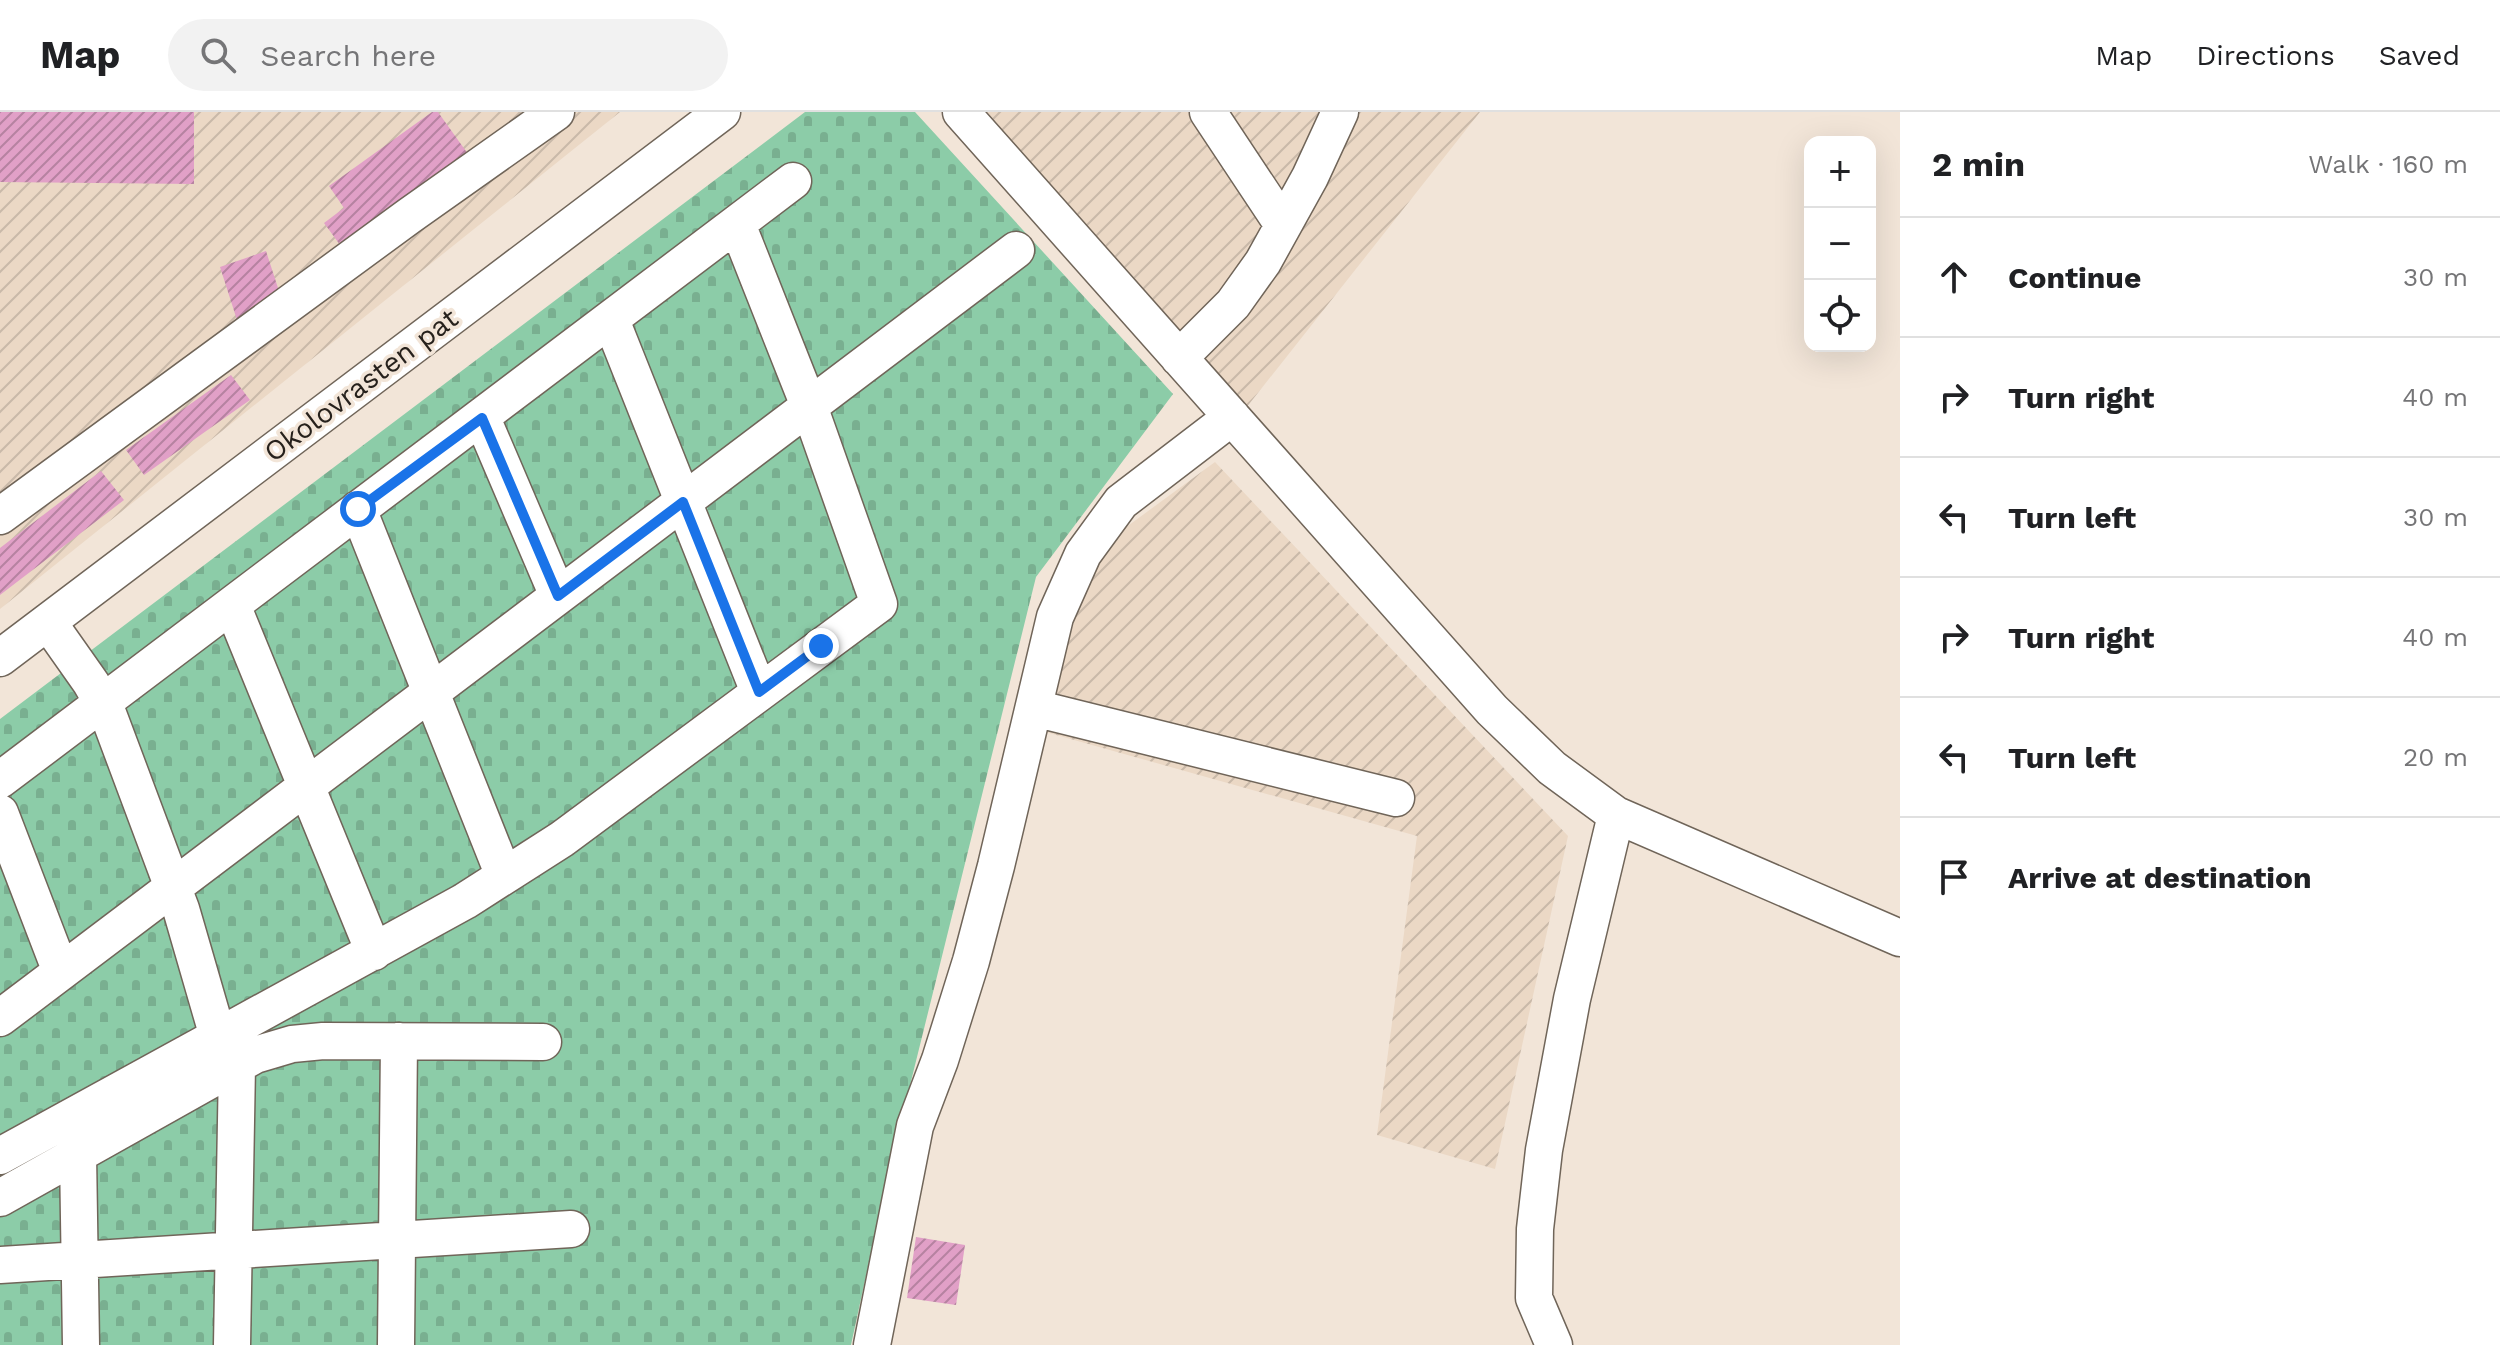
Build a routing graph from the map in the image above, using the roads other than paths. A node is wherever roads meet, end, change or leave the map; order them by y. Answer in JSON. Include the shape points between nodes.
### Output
{"nodes":[{"id":1,"x":556,"y":112,"type":"edge"},
{"id":2,"x":722,"y":112,"type":"edge"},
{"id":3,"x":961,"y":112,"type":"edge"},
{"id":4,"x":1208,"y":112,"type":"edge"},
{"id":5,"x":1340,"y":112,"type":"edge"},
{"id":6,"x":793,"y":181,"type":"dead end"},
{"id":7,"x":737,"y":224,"type":"junction"},
{"id":8,"x":1283,"y":225,"type":"junction"},
{"id":9,"x":1016,"y":250,"type":"dead end"},
{"id":10,"x":611,"y":320,"type":"junction"},
{"id":11,"x":1179,"y":358,"type":"junction"},
{"id":12,"x":809,"y":406,"type":"junction"},
{"id":13,"x":1232,"y":417,"type":"junction"},
{"id":14,"x":482,"y":418,"type":"junction"},
{"id":15,"x":683,"y":502,"type":"junction"},
{"id":16,"x":358,"y":509,"type":"junction"},
{"id":17,"x":0,"y":516,"type":"edge"},
{"id":18,"x":558,"y":596,"type":"junction"},
{"id":19,"x":232,"y":605,"type":"junction"},
{"id":20,"x":48,"y":622,"type":"junction"},
{"id":21,"x":0,"y":658,"type":"edge"},
{"id":22,"x":431,"y":692,"type":"junction"},
{"id":23,"x":759,"y":692,"type":"junction"},
{"id":24,"x":102,"y":703,"type":"junction"},
{"id":25,"x":1034,"y":708,"type":"junction"},
{"id":26,"x":0,"y":780,"type":"edge"},
{"id":27,"x":307,"y":786,"type":"junction"},
{"id":28,"x":1396,"y":798,"type":"dead end"},
{"id":29,"x":0,"y":813,"type":"edge"},
{"id":30,"x":1616,"y":815,"type":"junction"},
{"id":31,"x":504,"y":876,"type":"junction"},
{"id":32,"x":173,"y":887,"type":"junction"},
{"id":33,"x":1900,"y":938,"type":"edge"},
{"id":34,"x":374,"y":952,"type":"junction"},
{"id":35,"x":61,"y":972,"type":"junction"},
{"id":36,"x":0,"y":1018,"type":"edge"},
{"id":37,"x":399,"y":1041,"type":"junction"},
{"id":38,"x":543,"y":1042,"type":"dead end"},
{"id":39,"x":230,"y":1050,"type":"junction"},
{"id":40,"x":78,"y":1154,"type":"junction"},
{"id":41,"x":0,"y":1156,"type":"edge"},
{"id":42,"x":0,"y":1198,"type":"edge"},
{"id":43,"x":571,"y":1229,"type":"dead end"},
{"id":44,"x":397,"y":1239,"type":"junction"},
{"id":45,"x":233,"y":1252,"type":"junction"},
{"id":46,"x":80,"y":1262,"type":"junction"},
{"id":47,"x":0,"y":1265,"type":"edge"},
{"id":48,"x":81,"y":1345,"type":"edge"},
{"id":49,"x":232,"y":1345,"type":"edge"},
{"id":50,"x":396,"y":1345,"type":"edge"},
{"id":51,"x":872,"y":1345,"type":"edge"},
{"id":52,"x":1554,"y":1345,"type":"edge"}],
"edges":[{"from":1,"to":17,"type":"street"},
{"from":2,"to":20,"type":"street","name":"Okolovrasten pat"},
{"from":3,"to":11,"type":"street"},
{"from":4,"to":8,"type":"street"},
{"from":5,"to":8,"type":"street"},
{"from":6,"to":7,"type":"street"},
{"from":7,"to":10,"type":"street"},
{"from":7,"to":12,"type":"street"},
{"from":8,"to":11,"type":"street","via":[[1233,304]]},
{"from":9,"to":12,"type":"street"},
{"from":10,"to":14,"type":"street"},
{"from":10,"to":15,"type":"street"},
{"from":11,"to":13,"type":"street"},
{"from":12,"to":15,"type":"street"},
{"from":12,"to":23,"type":"street","via":[[879,604]]},
{"from":13,"to":25,"type":"street","via":[[1121,502],[1083,554],[1055,617]]},
{"from":13,"to":30,"type":"street","via":[[1492,710],[1552,768]]},
{"from":14,"to":16,"type":"street"},
{"from":14,"to":18,"type":"street"},
{"from":15,"to":18,"type":"street"},
{"from":15,"to":23,"type":"street"},
{"from":16,"to":19,"type":"street"},
{"from":16,"to":22,"type":"street"},
{"from":18,"to":22,"type":"street"},
{"from":19,"to":24,"type":"street"},
{"from":19,"to":27,"type":"street"},
{"from":20,"to":21,"type":"street","name":"Okolovrasten pat"},
{"from":20,"to":24,"type":"street"},
{"from":22,"to":27,"type":"street"},
{"from":22,"to":31,"type":"street"},
{"from":23,"to":31,"type":"street"},
{"from":24,"to":26,"type":"street"},
{"from":24,"to":32,"type":"street"},
{"from":25,"to":28,"type":"street"},
{"from":25,"to":51,"type":"street","via":[[971,961],[915,1126]]},
{"from":27,"to":32,"type":"street"},
{"from":27,"to":34,"type":"street"},
{"from":29,"to":35,"type":"street"},
{"from":30,"to":33,"type":"street"},
{"from":30,"to":52,"type":"street","via":[[1572,999],[1544,1150],[1534,1298]]},
{"from":31,"to":34,"type":"street"},
{"from":32,"to":35,"type":"street"},
{"from":32,"to":39,"type":"street","via":[[214,1023]]},
{"from":34,"to":39,"type":"street"},
{"from":35,"to":36,"type":"street"},
{"from":37,"to":38,"type":"street"},
{"from":37,"to":39,"type":"street","via":[[292,1044],[255,1055]]},
{"from":37,"to":44,"type":"street"},
{"from":39,"to":40,"type":"street"},
{"from":39,"to":41,"type":"street"},
{"from":39,"to":45,"type":"street"},
{"from":40,"to":42,"type":"street"},
{"from":40,"to":46,"type":"street"},
{"from":43,"to":44,"type":"street"},
{"from":44,"to":45,"type":"street"},
{"from":44,"to":50,"type":"street"},
{"from":45,"to":46,"type":"street"},
{"from":45,"to":49,"type":"street"},
{"from":46,"to":47,"type":"street"},
{"from":46,"to":48,"type":"street"}]}
